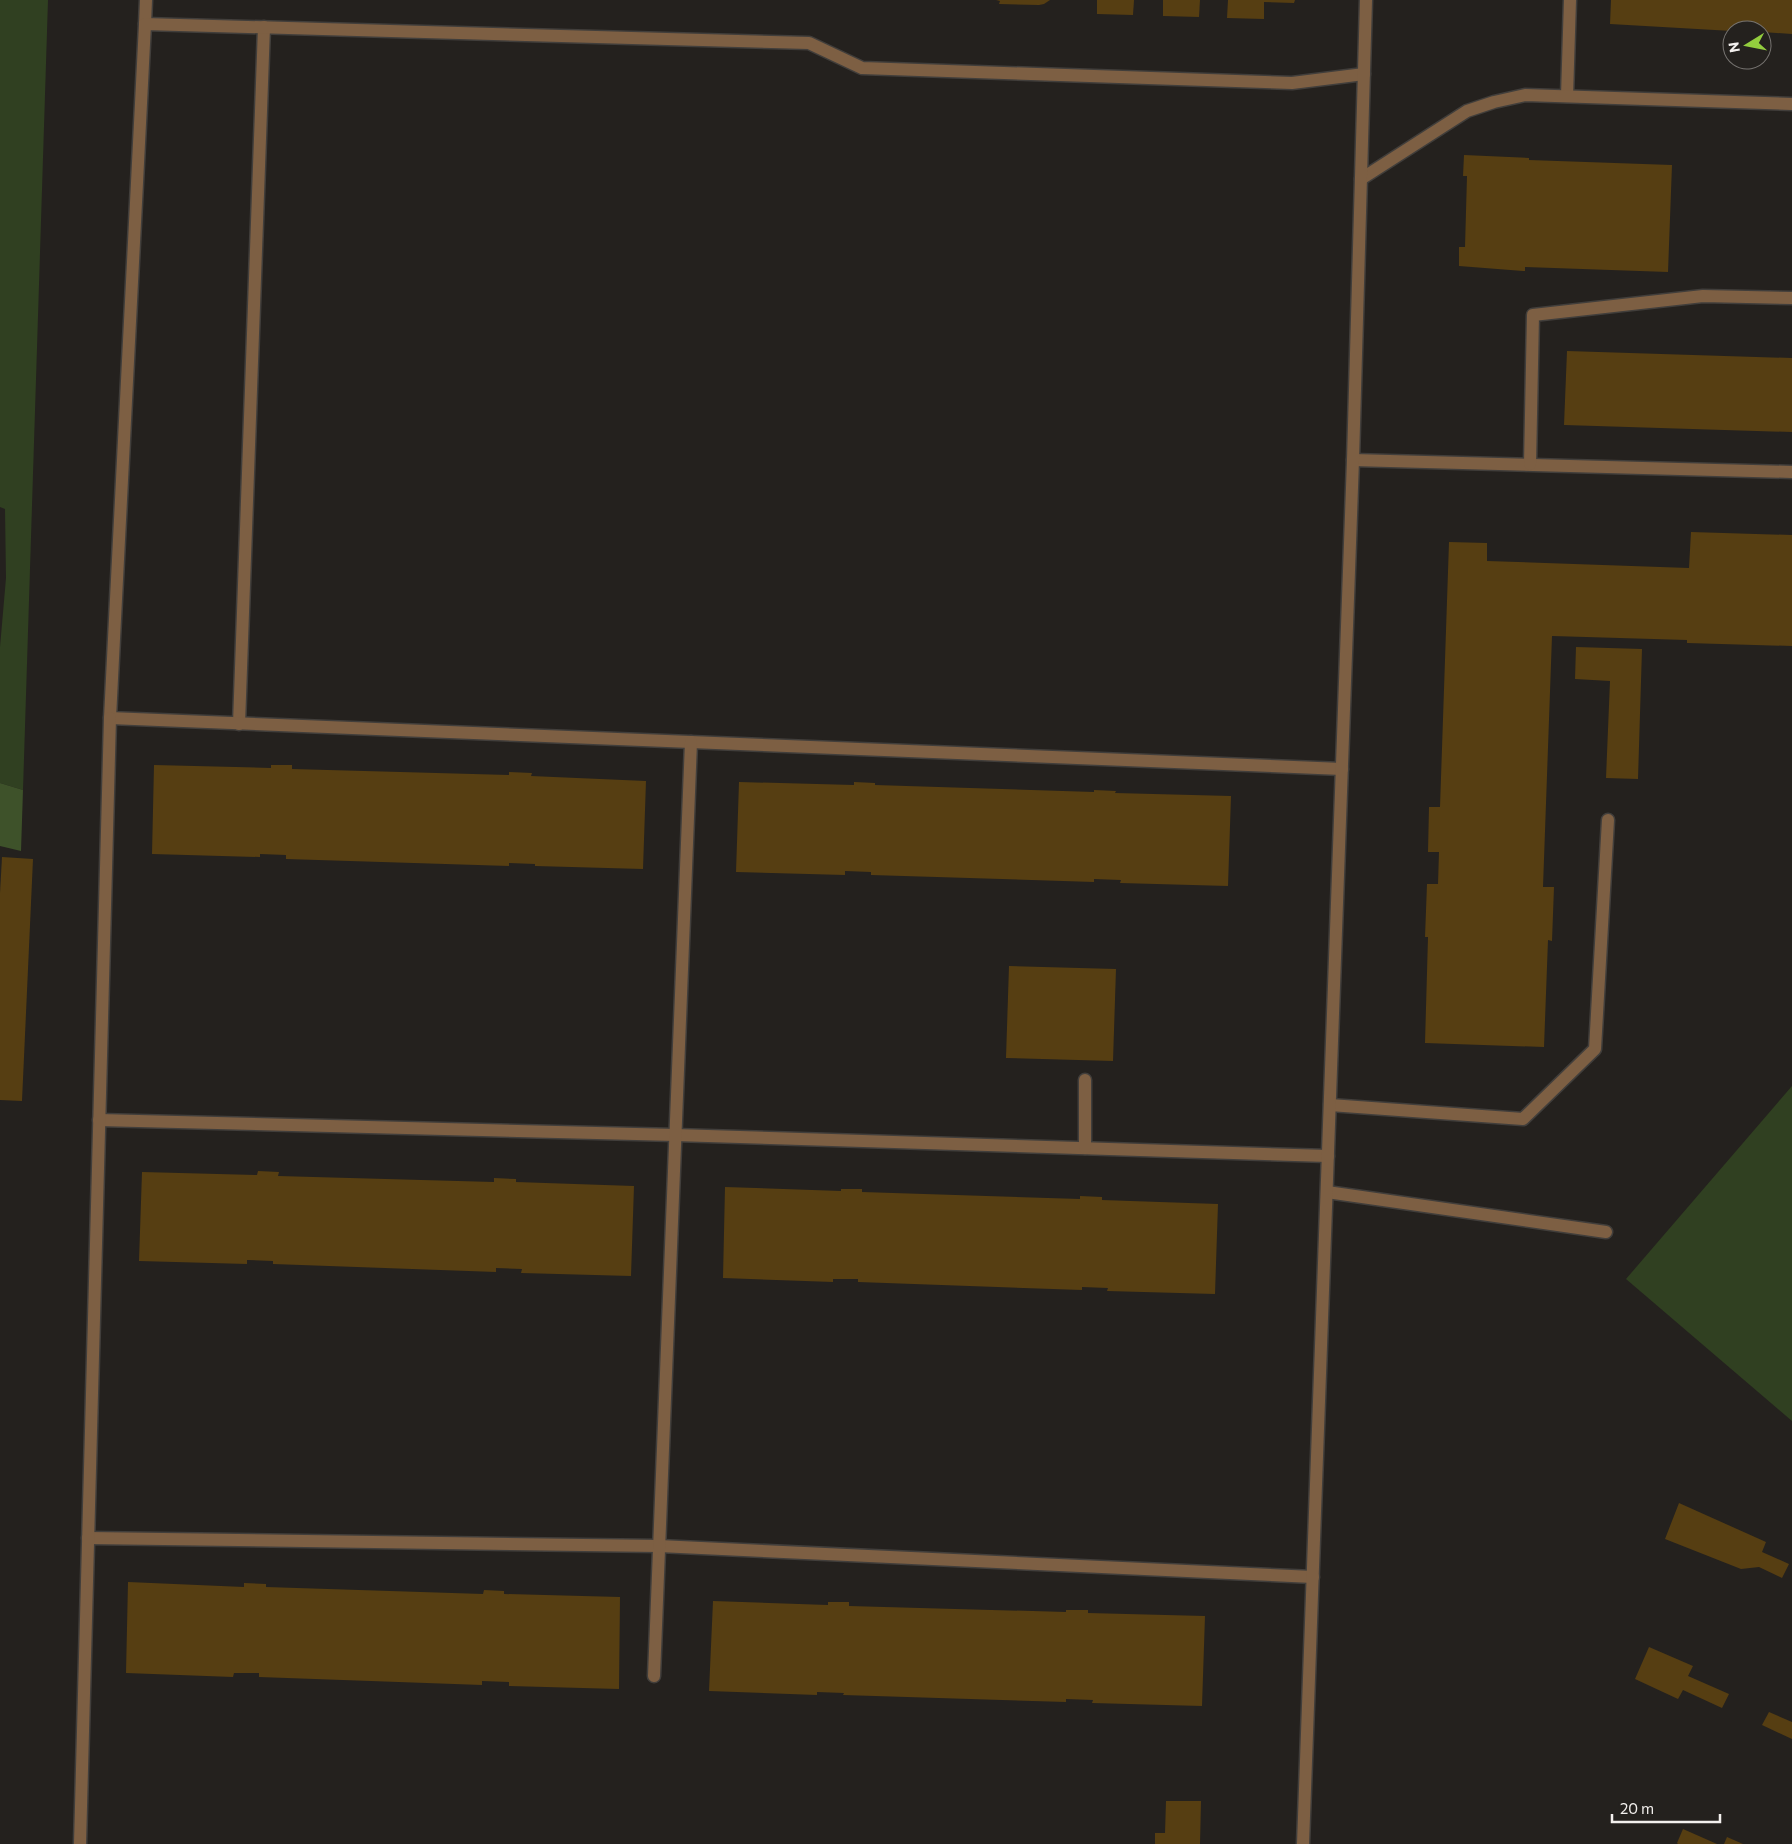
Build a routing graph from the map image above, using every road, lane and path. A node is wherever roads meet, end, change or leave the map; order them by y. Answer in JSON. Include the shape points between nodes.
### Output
{"nodes":[{"id":1,"x":146,"y":0,"type":"edge"},
{"id":2,"x":1366,"y":0,"type":"edge"},
{"id":3,"x":1570,"y":0,"type":"edge"},
{"id":4,"x":145,"y":24,"type":"junction"},
{"id":5,"x":264,"y":27,"type":"junction"},
{"id":6,"x":1364,"y":74,"type":"junction"},
{"id":7,"x":1567,"y":96,"type":"junction"},
{"id":8,"x":1792,"y":104,"type":"edge"},
{"id":9,"x":1361,"y":179,"type":"junction"},
{"id":10,"x":1792,"y":298,"type":"edge"},
{"id":11,"x":1353,"y":460,"type":"junction"},
{"id":12,"x":1530,"y":464,"type":"junction"},
{"id":13,"x":1792,"y":472,"type":"edge"},
{"id":14,"x":110,"y":718,"type":"junction"},
{"id":15,"x":239,"y":724,"type":"junction"},
{"id":16,"x":691,"y":742,"type":"junction"},
{"id":17,"x":1342,"y":769,"type":"junction"},
{"id":18,"x":1608,"y":820,"type":"dead end"},
{"id":19,"x":1085,"y":1080,"type":"dead end"},
{"id":20,"x":1330,"y":1105,"type":"junction"},
{"id":21,"x":99,"y":1120,"type":"junction"},
{"id":22,"x":675,"y":1135,"type":"junction"},
{"id":23,"x":1085,"y":1148,"type":"junction"},
{"id":24,"x":1328,"y":1156,"type":"junction"},
{"id":25,"x":1327,"y":1192,"type":"junction"},
{"id":26,"x":1606,"y":1232,"type":"dead end"},
{"id":27,"x":88,"y":1538,"type":"junction"},
{"id":28,"x":659,"y":1546,"type":"junction"},
{"id":29,"x":1313,"y":1577,"type":"junction"},
{"id":30,"x":654,"y":1676,"type":"dead end"},
{"id":31,"x":80,"y":1844,"type":"edge"},
{"id":32,"x":1303,"y":1844,"type":"edge"}],
"edges":[{"from":1,"to":4,"type":"lane"},
{"from":2,"to":6,"type":"lane"},
{"from":3,"to":7,"type":"lane"},
{"from":4,"to":5,"type":"lane"},
{"from":4,"to":14,"type":"lane"},
{"from":5,"to":6,"type":"lane","via":[[809,43],[862,68],[1292,83]]},
{"from":5,"to":15,"type":"lane"},
{"from":6,"to":9,"type":"lane"},
{"from":7,"to":8,"type":"lane"},
{"from":7,"to":9,"type":"lane","via":[[1525,96],[1467,111]]},
{"from":9,"to":11,"type":"lane"},
{"from":10,"to":12,"type":"lane","via":[[1703,296],[1533,315]]},
{"from":11,"to":12,"type":"lane"},
{"from":11,"to":17,"type":"lane"},
{"from":12,"to":13,"type":"lane"},
{"from":14,"to":15,"type":"lane"},
{"from":14,"to":21,"type":"lane"},
{"from":15,"to":16,"type":"lane"},
{"from":16,"to":17,"type":"lane"},
{"from":16,"to":22,"type":"lane"},
{"from":17,"to":20,"type":"lane"},
{"from":18,"to":20,"type":"lane","via":[[1595,1049],[1523,1119]]},
{"from":19,"to":23,"type":"lane"},
{"from":20,"to":24,"type":"lane"},
{"from":21,"to":22,"type":"lane"},
{"from":21,"to":27,"type":"lane"},
{"from":22,"to":23,"type":"lane"},
{"from":22,"to":28,"type":"lane"},
{"from":23,"to":24,"type":"lane"},
{"from":24,"to":25,"type":"lane"},
{"from":25,"to":26,"type":"lane"},
{"from":25,"to":29,"type":"lane"},
{"from":27,"to":28,"type":"lane"},
{"from":27,"to":31,"type":"lane"},
{"from":28,"to":29,"type":"lane"},
{"from":28,"to":30,"type":"lane"},
{"from":29,"to":32,"type":"lane"}]}
